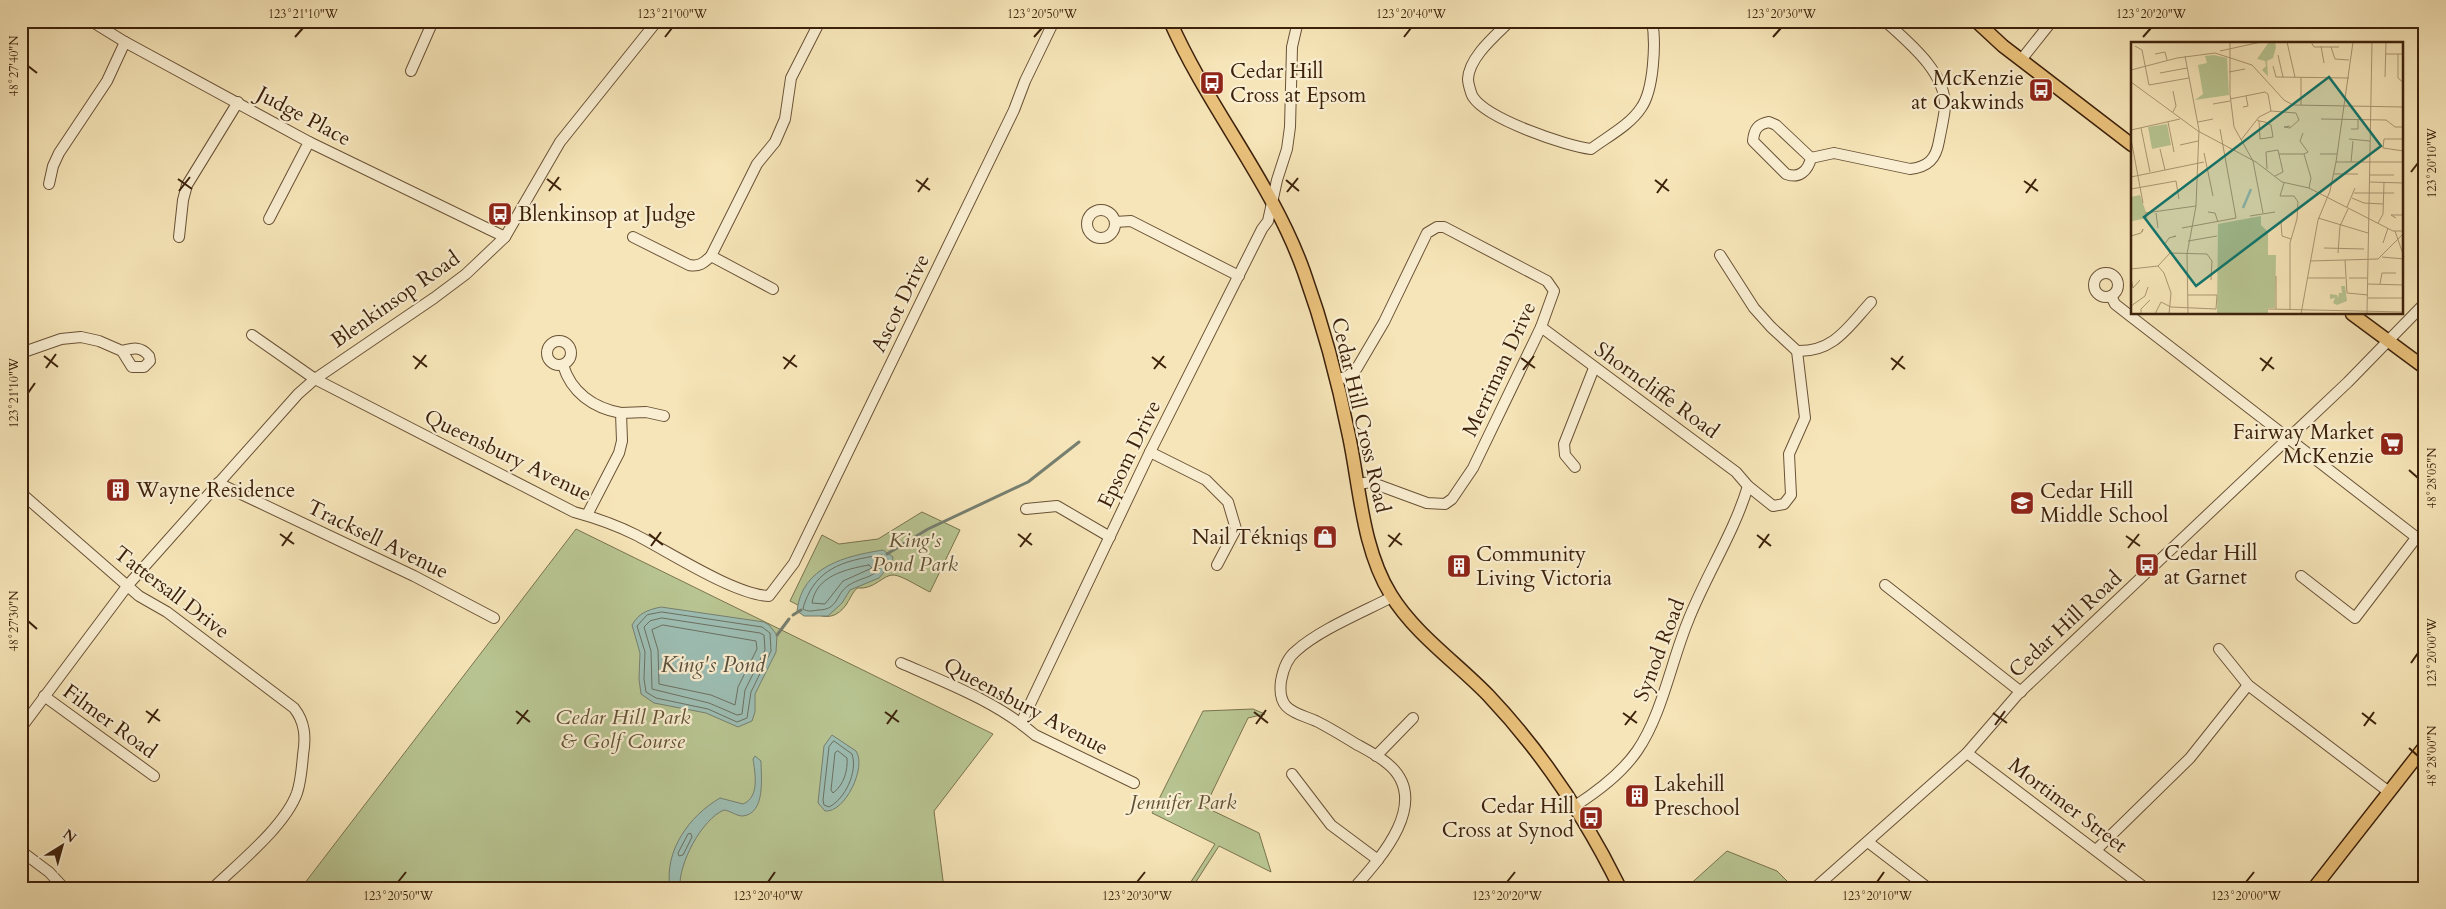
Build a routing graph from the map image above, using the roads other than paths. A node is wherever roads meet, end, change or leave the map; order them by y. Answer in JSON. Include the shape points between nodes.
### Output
{"nodes":[{"id":1,"x":90,"y":21,"type":"edge"},
{"id":2,"x":433,"y":21,"type":"edge"},
{"id":3,"x":657,"y":21,"type":"edge"},
{"id":4,"x":820,"y":21,"type":"edge"},
{"id":5,"x":1054,"y":21,"type":"edge"},
{"id":6,"x":1170,"y":21,"type":"edge"},
{"id":7,"x":1298,"y":21,"type":"edge"},
{"id":8,"x":1510,"y":21,"type":"edge"},
{"id":9,"x":1652,"y":21,"type":"edge"},
{"id":10,"x":1885,"y":21,"type":"edge"},
{"id":11,"x":1976,"y":21,"type":"edge"},
{"id":12,"x":2052,"y":21,"type":"edge"},
{"id":13,"x":125,"y":42,"type":"junction"},
{"id":14,"x":2021,"y":60,"type":"junction"},
{"id":15,"x":411,"y":71,"type":"dead end"},
{"id":16,"x":238,"y":102,"type":"junction"},
{"id":17,"x":308,"y":142,"type":"junction"},
{"id":18,"x":2131,"y":144,"type":"edge"},
{"id":19,"x":1811,"y":158,"type":"junction"},
{"id":20,"x":49,"y":184,"type":"dead end"},
{"id":21,"x":1273,"y":203,"type":"junction"},
{"id":22,"x":269,"y":219,"type":"dead end"},
{"id":23,"x":1115,"y":222,"type":"dead end"},
{"id":24,"x":179,"y":237,"type":"dead end"},
{"id":25,"x":505,"y":237,"type":"junction"},
{"id":26,"x":633,"y":237,"type":"dead end"},
{"id":27,"x":1720,"y":255,"type":"dead end"},
{"id":28,"x":711,"y":256,"type":"junction"},
{"id":29,"x":1239,"y":276,"type":"junction"},
{"id":30,"x":773,"y":289,"type":"dead end"},
{"id":31,"x":2111,"y":296,"type":"dead end"},
{"id":32,"x":1870,"y":302,"type":"dead end"},
{"id":33,"x":2425,"y":303,"type":"edge"},
{"id":34,"x":2353,"y":315,"type":"edge"},
{"id":35,"x":1541,"y":327,"type":"junction"},
{"id":36,"x":252,"y":335,"type":"dead end"},
{"id":37,"x":2387,"y":340,"type":"junction"},
{"id":38,"x":1797,"y":351,"type":"junction"},
{"id":39,"x":122,"y":352,"type":"dead end"},
{"id":40,"x":21,"y":353,"type":"edge"},
{"id":41,"x":563,"y":365,"type":"dead end"},
{"id":42,"x":1594,"y":368,"type":"junction"},
{"id":43,"x":2425,"y":368,"type":"edge"},
{"id":44,"x":315,"y":379,"type":"junction"},
{"id":45,"x":1336,"y":380,"type":"junction"},
{"id":46,"x":620,"y":413,"type":"junction"},
{"id":47,"x":664,"y":416,"type":"dead end"},
{"id":48,"x":2288,"y":439,"type":"junction"},
{"id":49,"x":1150,"y":452,"type":"junction"},
{"id":50,"x":1575,"y":467,"type":"dead end"},
{"id":51,"x":218,"y":483,"type":"junction"},
{"id":52,"x":1359,"y":484,"type":"junction"},
{"id":53,"x":1748,"y":486,"type":"junction"},
{"id":54,"x":21,"y":493,"type":"edge"},
{"id":55,"x":1026,"y":509,"type":"dead end"},
{"id":56,"x":587,"y":515,"type":"junction"},
{"id":57,"x":1110,"y":537,"type":"junction"},
{"id":58,"x":2420,"y":541,"type":"edge"},
{"id":59,"x":1217,"y":565,"type":"dead end"},
{"id":60,"x":2301,"y":576,"type":"dead end"},
{"id":61,"x":128,"y":585,"type":"junction"},
{"id":62,"x":1885,"y":585,"type":"dead end"},
{"id":63,"x":769,"y":596,"type":"joint"},
{"id":64,"x":1392,"y":597,"type":"junction"},
{"id":65,"x":494,"y":618,"type":"dead end"},
{"id":66,"x":2219,"y":649,"type":"dead end"},
{"id":67,"x":901,"y":663,"type":"dead end"},
{"id":68,"x":2248,"y":686,"type":"junction"},
{"id":69,"x":2021,"y":692,"type":"junction"},
{"id":70,"x":44,"y":696,"type":"junction"},
{"id":71,"x":1412,"y":718,"type":"dead end"},
{"id":72,"x":1021,"y":723,"type":"junction"},
{"id":73,"x":21,"y":728,"type":"edge"},
{"id":74,"x":2425,"y":746,"type":"edge"},
{"id":75,"x":1967,"y":753,"type":"junction"},
{"id":76,"x":1376,"y":756,"type":"junction"},
{"id":77,"x":1292,"y":774,"type":"dead end"},
{"id":78,"x":154,"y":776,"type":"dead end"},
{"id":79,"x":1134,"y":783,"type":"dead end"},
{"id":80,"x":2390,"y":792,"type":"junction"},
{"id":81,"x":1575,"y":806,"type":"junction"},
{"id":82,"x":1868,"y":842,"type":"junction"},
{"id":83,"x":2096,"y":850,"type":"junction"},
{"id":84,"x":21,"y":851,"type":"edge"},
{"id":85,"x":1378,"y":860,"type":"junction"},
{"id":86,"x":64,"y":888,"type":"edge"},
{"id":87,"x":213,"y":888,"type":"edge"},
{"id":88,"x":1354,"y":888,"type":"edge"},
{"id":89,"x":1620,"y":888,"type":"edge"},
{"id":90,"x":1815,"y":888,"type":"edge"},
{"id":91,"x":1928,"y":888,"type":"edge"},
{"id":92,"x":2145,"y":888,"type":"edge"},
{"id":93,"x":2314,"y":888,"type":"edge"}],
"edges":[{"from":1,"to":13,"type":"street","name":"Judge Place"},
{"from":2,"to":15,"type":"street"},
{"from":3,"to":25,"type":"street","name":"Blenkinsop Road","via":[[560,142]]},
{"from":4,"to":28,"type":"street","via":[[791,78],[785,119],[775,142],[757,164]]},
{"from":5,"to":63,"type":"street","name":"Ascot Drive","via":[[794,563]]},
{"from":6,"to":21,"type":"main road","name":"Cedar Hill Cross Road","via":[[1194,74]]},
{"from":7,"to":21,"type":"street","name":"Epsom Drive","via":[[1292,47],[1289,134]]},
{"from":8,"to":9,"type":"street","via":[[1474,59],[1468,79],[1473,97],[1485,109],[1530,131],[1578,148],[1591,149],[1641,108],[1652,69]]},
{"from":10,"to":19,"type":"street","via":[[1927,63],[1938,80],[1945,106],[1932,161],[1922,168],[1910,169],[1834,153]]},
{"from":11,"to":14,"type":"main road"},
{"from":12,"to":14,"type":"street"},
{"from":13,"to":16,"type":"street","name":"Judge Place"},
{"from":13,"to":20,"type":"street","via":[[107,81],[59,153]]},
{"from":14,"to":18,"type":"main road"},
{"from":16,"to":17,"type":"street","name":"Judge Place"},
{"from":16,"to":24,"type":"street","via":[[187,185],[182,200]]},
{"from":17,"to":22,"type":"street"},
{"from":17,"to":25,"type":"street","name":"Judge Place"},
{"from":19,"to":19,"type":"street","via":[[1776,125],[1761,123],[1754,133],[1753,140],[1757,146],[1786,174],[1799,175]]},
{"from":21,"to":29,"type":"street","name":"Epsom Drive","via":[[1268,221]]},
{"from":21,"to":45,"type":"main road","name":"Cedar Hill Cross Road","via":[[1296,249]]},
{"from":23,"to":29,"type":"street","via":[[1131,221]]},
{"from":25,"to":44,"type":"street","name":"Blenkinsop Road","via":[[450,286]]},
{"from":26,"to":28,"type":"street","via":[[696,266]]},
{"from":27,"to":38,"type":"street","via":[[1754,308]]},
{"from":28,"to":30,"type":"street"},
{"from":29,"to":49,"type":"street","name":"Epsom Drive"},
{"from":31,"to":48,"type":"street","via":[[2128,315]]},
{"from":32,"to":38,"type":"street","via":[[1826,347]]},
{"from":33,"to":37,"type":"street","name":"Cedar Hill Road"},
{"from":34,"to":37,"type":"main road"},
{"from":35,"to":42,"type":"street","name":"Shorncliffe Road"},
{"from":35,"to":45,"type":"street","name":"Merriman Drive","via":[[1554,291],[1547,281],[1444,227],[1437,227],[1427,233],[1384,322],[1357,368]]},
{"from":35,"to":52,"type":"street","name":"Merriman Drive","via":[[1473,468],[1452,499],[1445,504],[1427,503],[1370,482]]},
{"from":36,"to":44,"type":"street","name":"Queensbury Avenue"},
{"from":37,"to":43,"type":"main road"},
{"from":37,"to":48,"type":"street","name":"Cedar Hill Road"},
{"from":38,"to":53,"type":"street","name":"Shorncliffe Road","via":[[1805,418],[1789,454],[1791,495],[1784,504],[1773,506]]},
{"from":39,"to":40,"type":"street","via":[[81,337],[61,339]]},
{"from":41,"to":46,"type":"street","via":[[566,376],[585,398],[597,406]]},
{"from":42,"to":50,"type":"street","via":[[1564,444],[1565,455]]},
{"from":42,"to":53,"type":"street","name":"Shorncliffe Road","via":[[1736,472]]},
{"from":44,"to":51,"type":"street","name":"Blenkinsop Road"},
{"from":44,"to":56,"type":"street","name":"Queensbury Avenue","via":[[574,512]]},
{"from":45,"to":52,"type":"main road","name":"Cedar Hill Cross Road"},
{"from":46,"to":47,"type":"street","via":[[646,412]]},
{"from":46,"to":56,"type":"street","via":[[622,441],[619,453]]},
{"from":48,"to":58,"type":"street"},
{"from":48,"to":69,"type":"street","name":"Cedar Hill Road"},
{"from":49,"to":57,"type":"street","name":"Epsom Drive"},
{"from":49,"to":59,"type":"street","via":[[1206,480],[1228,502],[1236,530]]},
{"from":51,"to":61,"type":"street","name":"Blenkinsop Road"},
{"from":51,"to":65,"type":"street","name":"Tracksell Avenue","via":[[414,576]]},
{"from":52,"to":64,"type":"main road","name":"Cedar Hill Cross Road","via":[[1373,555]]},
{"from":53,"to":81,"type":"street","name":"Synod Road","via":[[1740,511],[1689,618],[1648,733],[1626,765]]},
{"from":54,"to":61,"type":"street","name":"Tattersall Drive"},
{"from":55,"to":57,"type":"street","via":[[1057,506]]},
{"from":56,"to":63,"type":"street","name":"Queensbury Avenue","via":[[623,528],[713,576],[759,596]]},
{"from":57,"to":72,"type":"street","name":"Epsom Drive"},
{"from":58,"to":60,"type":"street","via":[[2355,618]]},
{"from":61,"to":70,"type":"street","name":"Blenkinsop Road"},
{"from":61,"to":87,"type":"street","name":"Tattersall Drive","via":[[294,708],[302,718],[304,749],[297,792],[290,806],[252,851]]},
{"from":62,"to":69,"type":"street"},
{"from":64,"to":76,"type":"street","via":[[1294,652],[1286,663],[1281,686],[1284,703],[1289,710]]},
{"from":64,"to":81,"type":"main road","name":"Cedar Hill Cross Road","via":[[1410,620],[1524,734]]},
{"from":66,"to":68,"type":"street"},
{"from":67,"to":72,"type":"street","name":"Queensbury Avenue"},
{"from":68,"to":80,"type":"street"},
{"from":68,"to":83,"type":"street","via":[[2190,758]]},
{"from":69,"to":75,"type":"street","name":"Cedar Hill Road"},
{"from":70,"to":73,"type":"street","name":"Blenkinsop Road"},
{"from":70,"to":78,"type":"street","name":"Filmer Road"},
{"from":71,"to":76,"type":"street"},
{"from":72,"to":79,"type":"street","name":"Queensbury Avenue","via":[[1035,735]]},
{"from":74,"to":80,"type":"main road"},
{"from":75,"to":82,"type":"street","name":"Cedar Hill Road"},
{"from":75,"to":83,"type":"street","name":"Mortimer Street"},
{"from":76,"to":85,"type":"street","via":[[1397,773],[1406,800],[1398,828]]},
{"from":77,"to":85,"type":"street","via":[[1331,825]]},
{"from":80,"to":93,"type":"main road"},
{"from":81,"to":89,"type":"main road","name":"Cedar Hill Cross Road"},
{"from":82,"to":90,"type":"street","name":"Cedar Hill Road"},
{"from":82,"to":91,"type":"street"},
{"from":83,"to":92,"type":"street","name":"Mortimer Street"},
{"from":84,"to":86,"type":"street"},
{"from":85,"to":88,"type":"street"}]}
